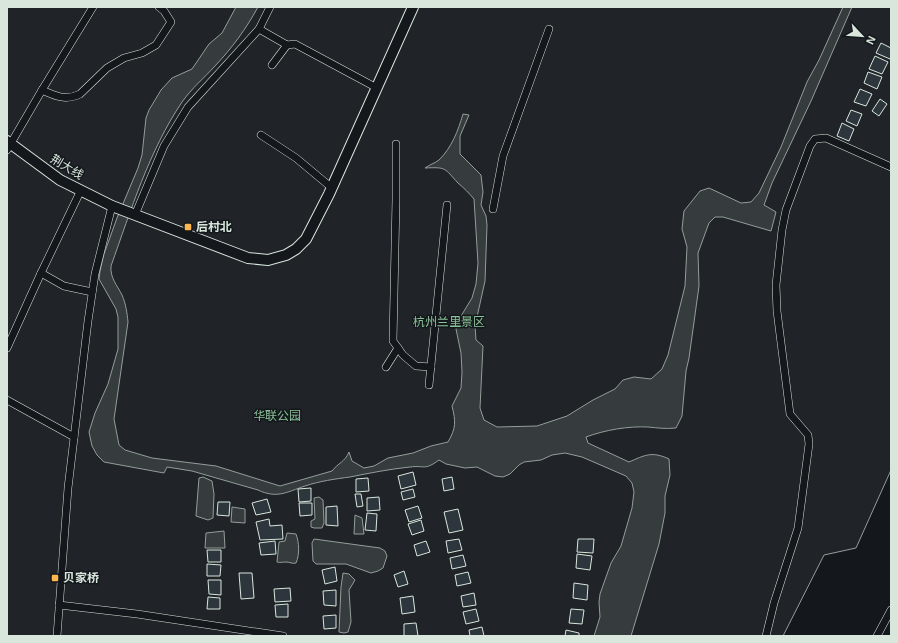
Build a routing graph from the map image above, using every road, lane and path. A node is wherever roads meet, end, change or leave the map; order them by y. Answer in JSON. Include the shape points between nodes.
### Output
{"nodes":[{"id":1,"x":93,"y":7,"type":"edge"},
{"id":2,"x":159,"y":7,"type":"edge"},
{"id":3,"x":270,"y":7,"type":"edge"},
{"id":4,"x":413,"y":7,"type":"edge"},
{"id":5,"x":259,"y":29,"type":"junction"},
{"id":6,"x":549,"y":29,"type":"dead end"},
{"id":7,"x":287,"y":45,"type":"junction"},
{"id":8,"x":272,"y":65,"type":"dead end"},
{"id":9,"x":377,"y":88,"type":"junction"},
{"id":10,"x":42,"y":90,"type":"junction"},
{"id":11,"x":261,"y":135,"type":"dead end"},
{"id":12,"x":396,"y":144,"type":"dead end"},
{"id":13,"x":8,"y":145,"type":"edge"},
{"id":14,"x":891,"y":167,"type":"edge"},
{"id":15,"x":332,"y":188,"type":"junction"},
{"id":16,"x":81,"y":190,"type":"junction"},
{"id":17,"x":447,"y":205,"type":"dead end"},
{"id":18,"x":115,"y":207,"type":"junction"},
{"id":19,"x":493,"y":209,"type":"dead end"},
{"id":20,"x":135,"y":214,"type":"junction"},
{"id":21,"x":41,"y":273,"type":"junction"},
{"id":22,"x":92,"y":292,"type":"junction"},
{"id":23,"x":7,"y":348,"type":"edge"},
{"id":24,"x":398,"y":348,"type":"junction"},
{"id":25,"x":386,"y":367,"type":"dead end"},
{"id":26,"x":431,"y":367,"type":"junction"},
{"id":27,"x":429,"y":385,"type":"dead end"},
{"id":28,"x":7,"y":400,"type":"edge"},
{"id":29,"x":74,"y":437,"type":"junction"},
{"id":30,"x":59,"y":605,"type":"junction"},
{"id":31,"x":891,"y":610,"type":"edge"},
{"id":32,"x":57,"y":636,"type":"edge"},
{"id":33,"x":283,"y":636,"type":"edge"},
{"id":34,"x":766,"y":636,"type":"edge"},
{"id":35,"x":877,"y":636,"type":"edge"}],
"edges":[{"from":1,"to":10,"type":"street"},
{"from":2,"to":10,"type":"street","via":[[171,22],[156,44],[107,68],[74,97],[67,99]]},
{"from":3,"to":5,"type":"street"},
{"from":4,"to":9,"type":"street","name":"荆大线"},
{"from":5,"to":7,"type":"street"},
{"from":5,"to":20,"type":"street","via":[[188,107],[164,146]]},
{"from":6,"to":19,"type":"street","via":[[503,156]]},
{"from":7,"to":8,"type":"street"},
{"from":7,"to":9,"type":"street","via":[[295,44]]},
{"from":9,"to":15,"type":"street","name":"荆大线"},
{"from":10,"to":13,"type":"street"},
{"from":11,"to":15,"type":"street","via":[[296,158]]},
{"from":12,"to":24,"type":"street","via":[[393,341]]},
{"from":13,"to":16,"type":"street","name":"荆大线","via":[[60,180]]},
{"from":14,"to":34,"type":"street","via":[[826,138],[815,140],[810,146],[786,210],[776,285],[777,311],[790,414],[808,435],[809,444],[798,528]]},
{"from":15,"to":20,"type":"street","name":"荆大线","via":[[306,239],[286,255],[268,260],[248,258]]},
{"from":16,"to":18,"type":"street","name":"荆大线"},
{"from":16,"to":21,"type":"street"},
{"from":17,"to":26,"type":"street"},
{"from":18,"to":20,"type":"street","name":"荆大线"},
{"from":18,"to":22,"type":"street"},
{"from":21,"to":22,"type":"street","via":[[64,286]]},
{"from":21,"to":23,"type":"street"},
{"from":22,"to":29,"type":"street"},
{"from":24,"to":25,"type":"street"},
{"from":24,"to":26,"type":"street","via":[[416,366]]},
{"from":26,"to":27,"type":"street"},
{"from":28,"to":29,"type":"street"},
{"from":29,"to":30,"type":"street"},
{"from":30,"to":32,"type":"street"},
{"from":30,"to":33,"type":"street"},
{"from":31,"to":35,"type":"street"}]}
